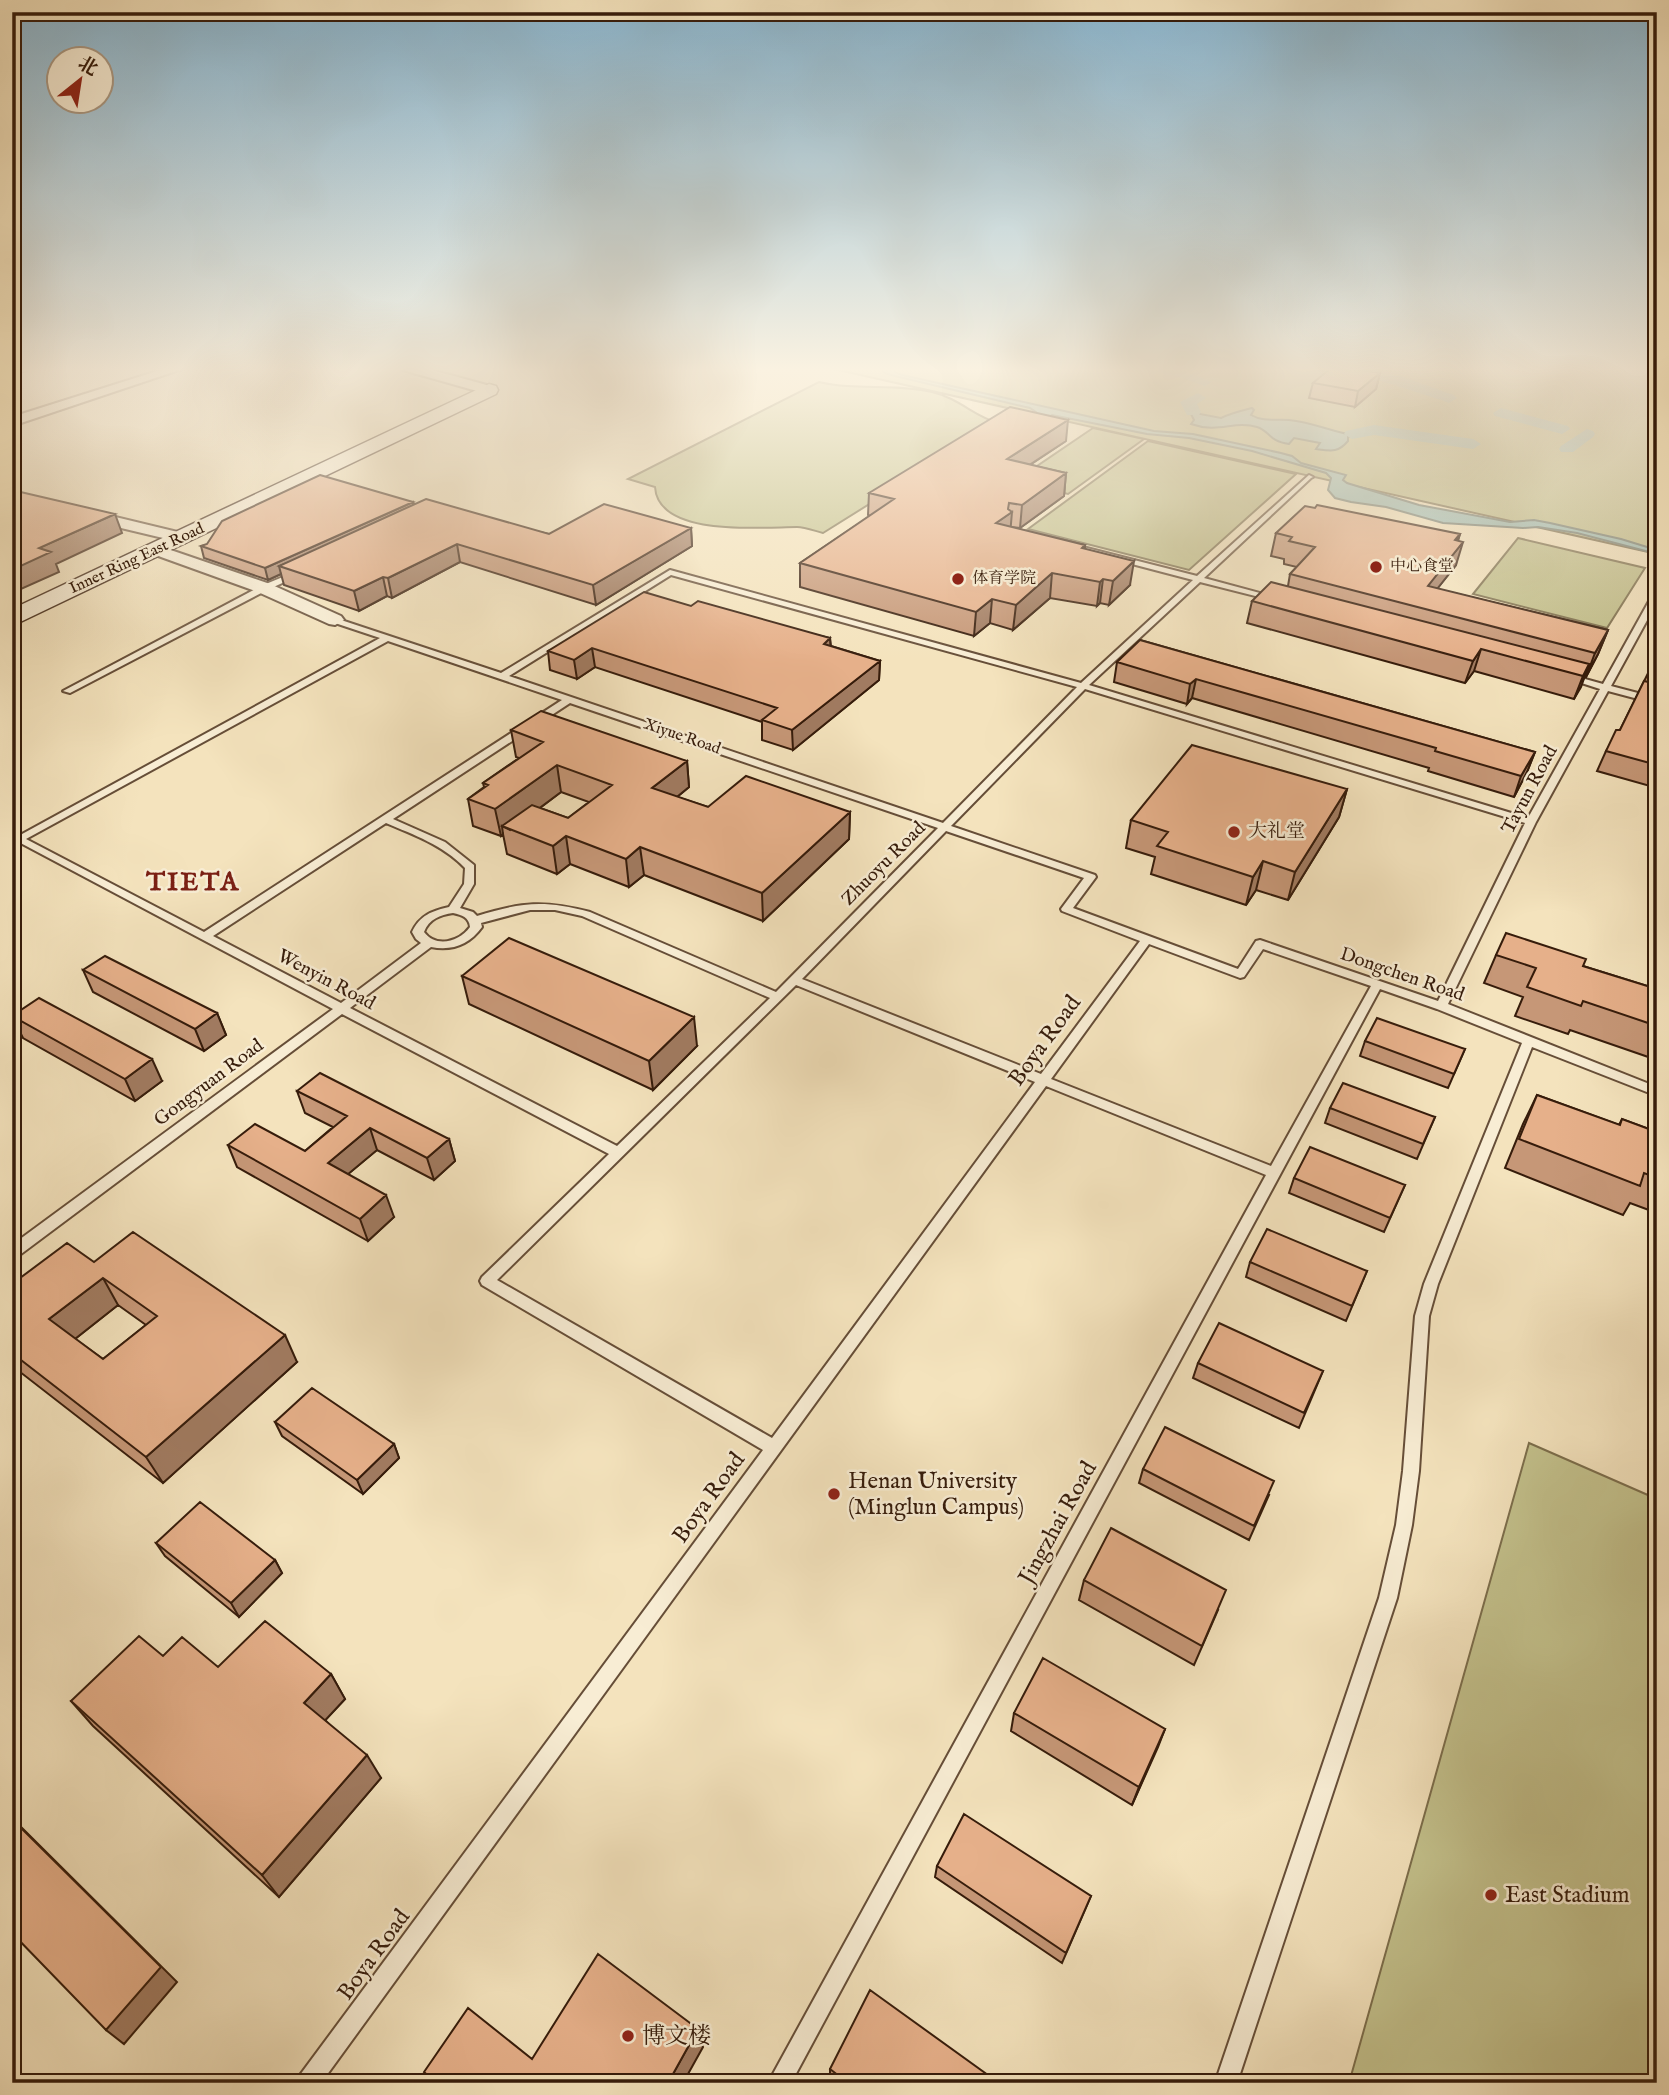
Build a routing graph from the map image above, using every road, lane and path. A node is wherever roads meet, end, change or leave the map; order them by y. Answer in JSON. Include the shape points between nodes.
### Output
{"nodes":[{"id":1,"x":335,"y":465,"type":"edge"},
{"id":2,"x":1309,"y":477,"type":"dead end"},
{"id":3,"x":12,"y":497,"type":"edge"},
{"id":4,"x":184,"y":538,"type":"junction"},
{"id":5,"x":1065,"y":544,"type":"edge"},
{"id":6,"x":156,"y":550,"type":"junction"},
{"id":7,"x":304,"y":571,"type":"edge"},
{"id":8,"x":1199,"y":579,"type":"junction"},
{"id":9,"x":264,"y":588,"type":"junction"},
{"id":10,"x":1657,"y":594,"type":"edge"},
{"id":11,"x":1277,"y":600,"type":"edge"},
{"id":12,"x":12,"y":619,"type":"edge"},
{"id":13,"x":335,"y":620,"type":"joint"},
{"id":14,"x":387,"y":638,"type":"junction"},
{"id":15,"x":1553,"y":673,"type":"edge"},
{"id":16,"x":503,"y":676,"type":"junction"},
{"id":17,"x":1083,"y":686,"type":"junction"},
{"id":18,"x":1605,"y":687,"type":"junction"},
{"id":19,"x":67,"y":691,"type":"dead end"},
{"id":20,"x":570,"y":698,"type":"junction"},
{"id":21,"x":1657,"y":701,"type":"edge"},
{"id":22,"x":385,"y":819,"type":"junction"},
{"id":23,"x":1531,"y":822,"type":"junction"},
{"id":24,"x":946,"y":827,"type":"junction"},
{"id":25,"x":453,"y":910,"type":"junction"},
{"id":26,"x":475,"y":921,"type":"junction"},
{"id":27,"x":205,"y":936,"type":"junction"},
{"id":28,"x":1147,"y":939,"type":"junction"},
{"id":29,"x":429,"y":943,"type":"junction"},
{"id":30,"x":794,"y":980,"type":"junction"},
{"id":31,"x":1377,"y":985,"type":"junction"},
{"id":32,"x":778,"y":996,"type":"junction"},
{"id":33,"x":1441,"y":1006,"type":"junction"},
{"id":34,"x":342,"y":1008,"type":"junction"},
{"id":35,"x":1528,"y":1042,"type":"junction"},
{"id":36,"x":1044,"y":1080,"type":"junction"},
{"id":37,"x":1657,"y":1092,"type":"edge"},
{"id":38,"x":618,"y":1153,"type":"junction"},
{"id":39,"x":1274,"y":1173,"type":"junction"},
{"id":40,"x":12,"y":1253,"type":"edge"},
{"id":41,"x":774,"y":1448,"type":"junction"},
{"id":42,"x":308,"y":2083,"type":"edge"},
{"id":43,"x":779,"y":2083,"type":"edge"},
{"id":44,"x":1226,"y":2083,"type":"edge"}],
"edges":[{"from":1,"to":4,"type":"street","name":"Inner Ring East Road"},
{"from":2,"to":8,"type":"lane","name":"Zhuoyu Road"},
{"from":3,"to":4,"type":"street"},
{"from":4,"to":6,"type":"street","name":"Inner Ring East Road"},
{"from":5,"to":8,"type":"lane"},
{"from":6,"to":9,"type":"street","name":"Xiyue Road"},
{"from":6,"to":12,"type":"street","name":"Inner Ring East Road"},
{"from":7,"to":9,"type":"lane"},
{"from":8,"to":11,"type":"lane"},
{"from":8,"to":17,"type":"lane","name":"Zhuoyu Road"},
{"from":9,"to":13,"type":"street","name":"Xiyue Road"},
{"from":9,"to":19,"type":"lane"},
{"from":10,"to":18,"type":"lane","name":"Tayun Road"},
{"from":13,"to":14,"type":"lane","name":"Xiyue Road"},
{"from":14,"to":16,"type":"lane","name":"Xiyue Road"},
{"from":14,"to":27,"type":"lane","name":"Wenyin Road","via":[[18,839]]},
{"from":15,"to":18,"type":"lane"},
{"from":16,"to":17,"type":"lane","via":[[670,572]]},
{"from":16,"to":20,"type":"lane","name":"Xiyue Road"},
{"from":17,"to":23,"type":"lane"},
{"from":17,"to":24,"type":"lane","name":"Zhuoyu Road"},
{"from":18,"to":21,"type":"lane"},
{"from":18,"to":23,"type":"lane","name":"Tayun Road"},
{"from":20,"to":22,"type":"lane"},
{"from":20,"to":24,"type":"lane","name":"Xiyue Road"},
{"from":22,"to":25,"type":"lane","via":[[437,841],[470,867],[470,884]]},
{"from":22,"to":27,"type":"lane"},
{"from":23,"to":33,"type":"lane","name":"Tayun Road"},
{"from":24,"to":28,"type":"lane","name":"Xiyue Road","via":[[1091,877],[1066,909]]},
{"from":24,"to":30,"type":"lane","name":"Zhuoyu Road"},
{"from":25,"to":26,"type":"lane","via":[[471,915]]},
{"from":25,"to":29,"type":"lane","via":[[432,915],[420,925],[420,937]]},
{"from":26,"to":29,"type":"lane","via":[[473,933],[460,942]]},
{"from":26,"to":32,"type":"lane","via":[[516,907],[557,906],[586,914]]},
{"from":27,"to":34,"type":"lane","name":"Wenyin Road"},
{"from":28,"to":31,"type":"lane","name":"Dongchen Road","via":[[1240,974],[1260,944]]},
{"from":28,"to":36,"type":"lane","name":"Boya Road"},
{"from":29,"to":34,"type":"lane","name":"Gongyuan Road"},
{"from":30,"to":32,"type":"lane","name":"Zhuoyu Road"},
{"from":30,"to":36,"type":"lane"},
{"from":31,"to":33,"type":"lane","name":"Dongchen Road"},
{"from":31,"to":39,"type":"lane","name":"Jingzhai Road"},
{"from":32,"to":38,"type":"lane","name":"Zhuoyu Road"},
{"from":33,"to":35,"type":"lane","name":"Dongchen Road"},
{"from":34,"to":38,"type":"lane","name":"Wenyin Road"},
{"from":34,"to":40,"type":"lane","name":"Gongyuan Road"},
{"from":35,"to":37,"type":"lane","name":"Dongchen Road"},
{"from":35,"to":44,"type":"lane","via":[[1431,1284],[1418,1349],[1404,1525],[1388,1598]]},
{"from":36,"to":39,"type":"lane"},
{"from":36,"to":41,"type":"lane","name":"Boya Road"},
{"from":38,"to":41,"type":"lane","name":"Zhuoyu Road","via":[[487,1280]]},
{"from":39,"to":43,"type":"lane","name":"Jingzhai Road"},
{"from":41,"to":42,"type":"lane","name":"Boya Road"}]}
